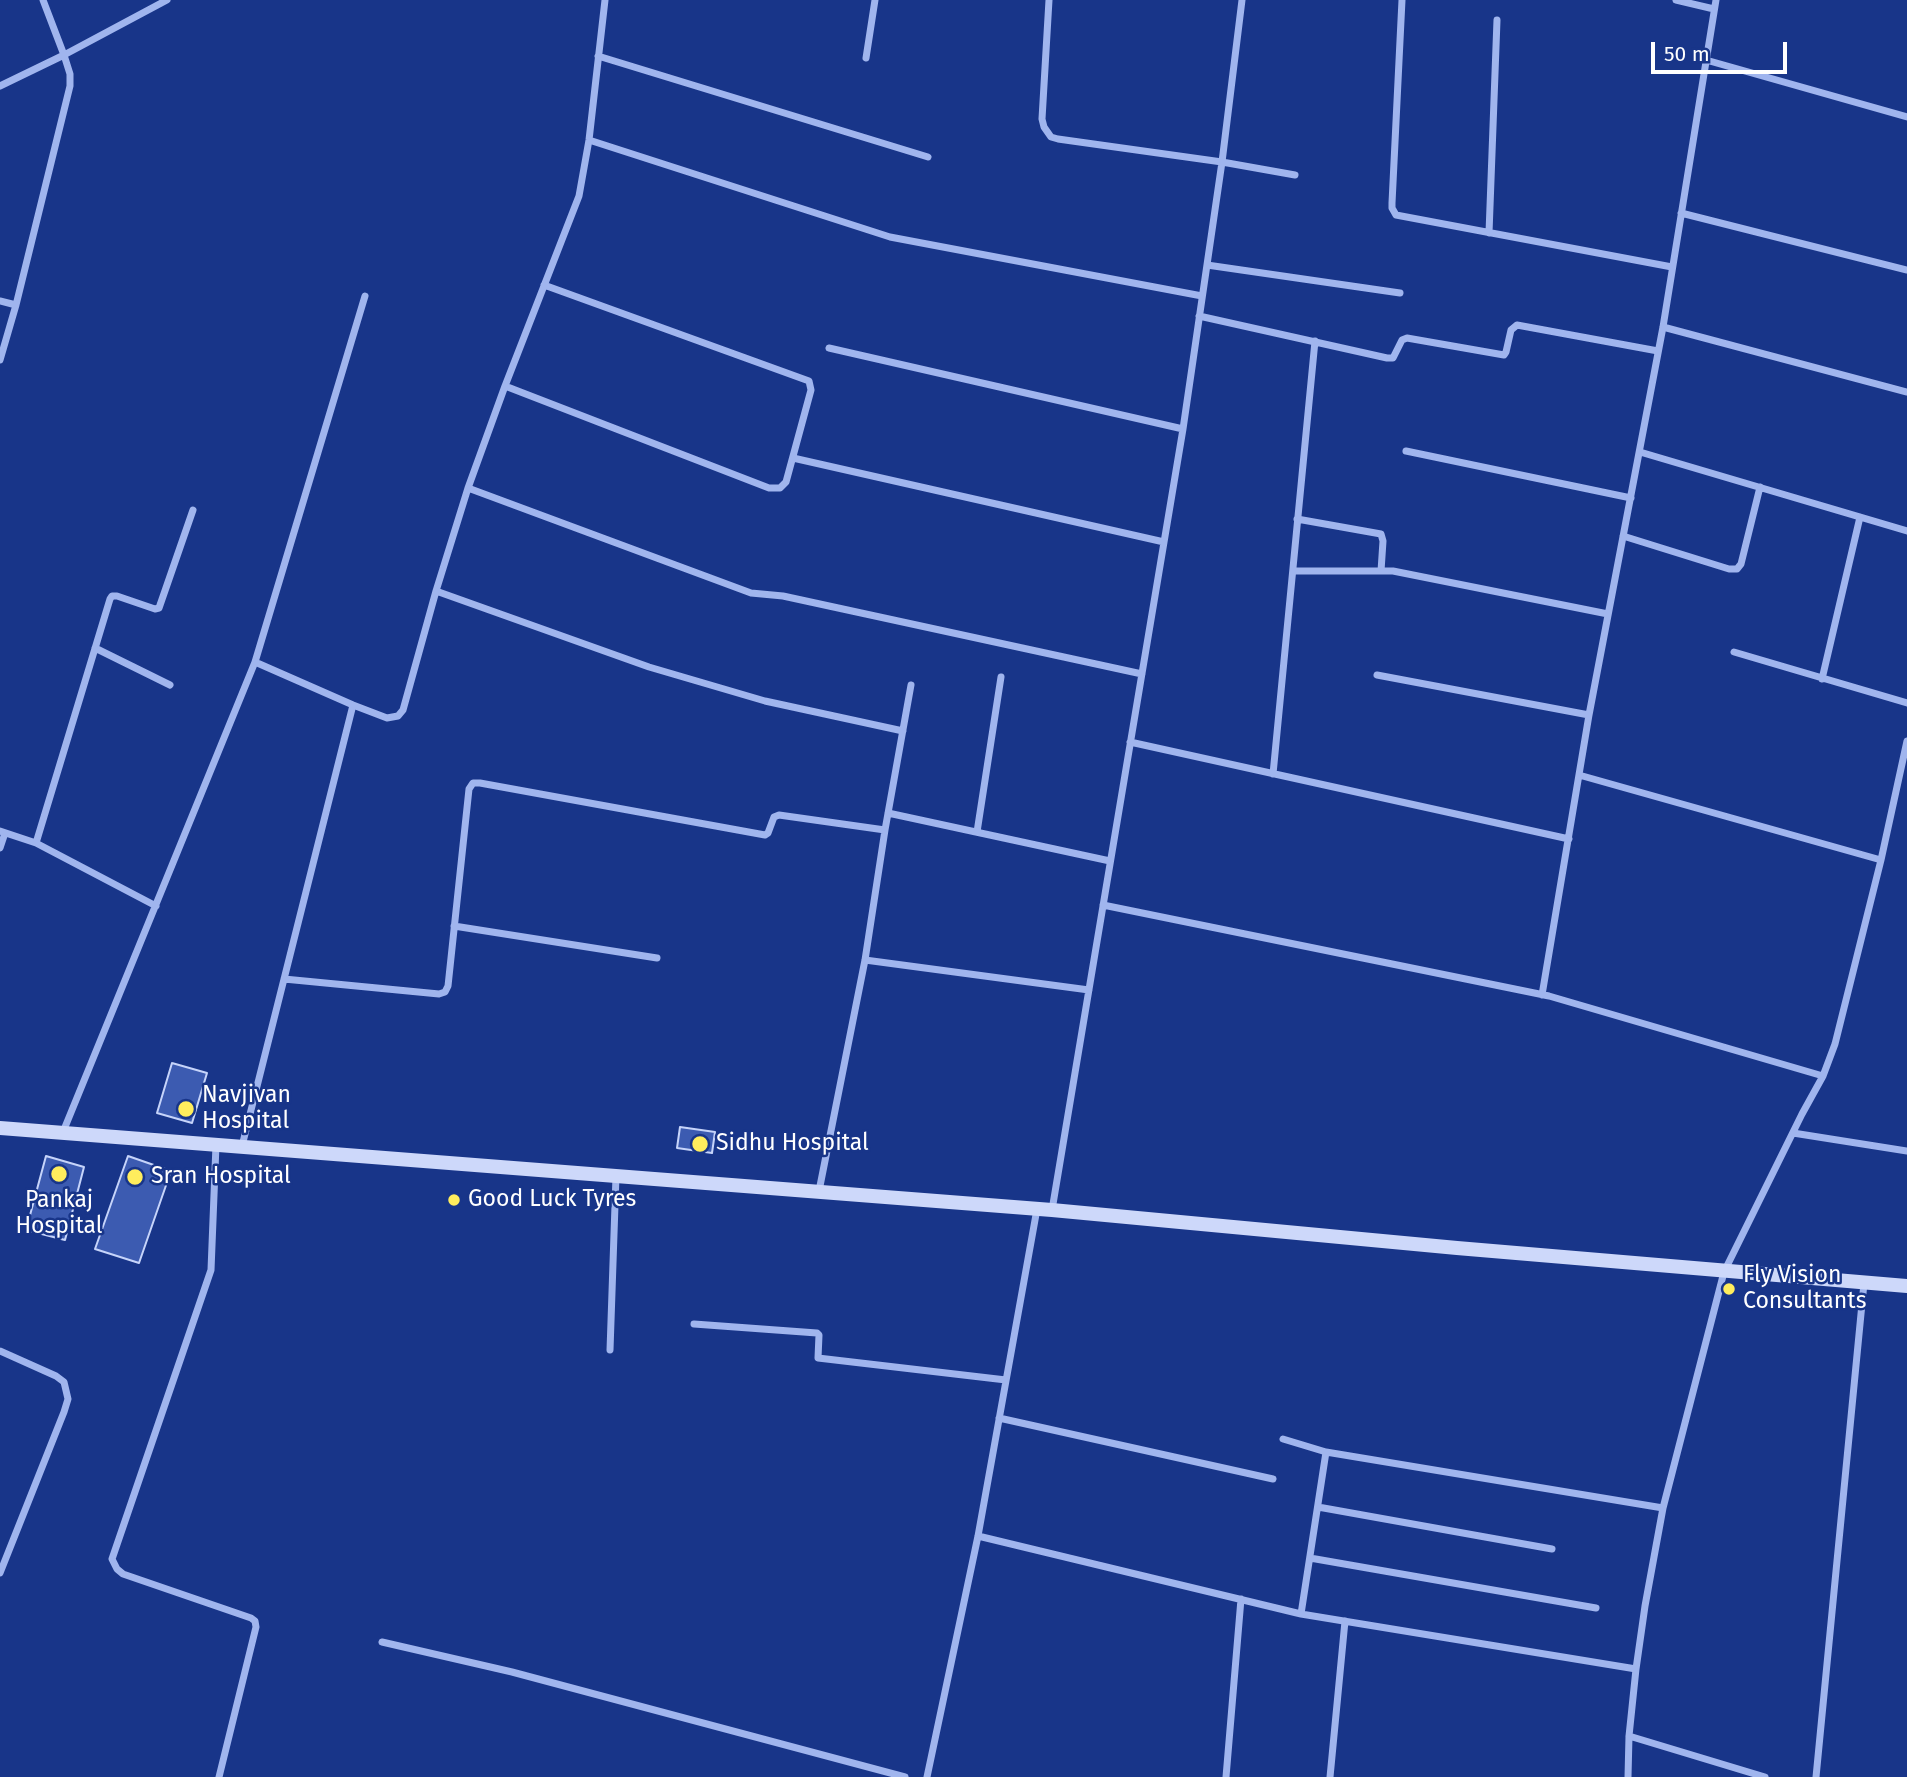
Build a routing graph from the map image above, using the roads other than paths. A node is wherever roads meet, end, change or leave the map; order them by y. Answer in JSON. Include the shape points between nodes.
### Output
{"nodes":[{"id":1,"x":43,"y":0,"type":"edge"},
{"id":2,"x":167,"y":0,"type":"edge"},
{"id":3,"x":605,"y":0,"type":"edge"},
{"id":4,"x":875,"y":0,"type":"edge"},
{"id":5,"x":1049,"y":0,"type":"edge"},
{"id":6,"x":1242,"y":0,"type":"edge"},
{"id":7,"x":1402,"y":0,"type":"edge"},
{"id":8,"x":1676,"y":0,"type":"edge"},
{"id":9,"x":1715,"y":4,"type":"edge"},
{"id":10,"x":1497,"y":20,"type":"dead end"},
{"id":11,"x":64,"y":55,"type":"junction"},
{"id":12,"x":598,"y":56,"type":"junction"},
{"id":13,"x":866,"y":58,"type":"dead end"},
{"id":14,"x":1706,"y":60,"type":"junction"},
{"id":15,"x":0,"y":86,"type":"edge"},
{"id":16,"x":1907,"y":117,"type":"edge"},
{"id":17,"x":589,"y":140,"type":"junction"},
{"id":18,"x":928,"y":157,"type":"dead end"},
{"id":19,"x":1222,"y":162,"type":"junction"},
{"id":20,"x":1295,"y":175,"type":"dead end"},
{"id":21,"x":1681,"y":213,"type":"junction"},
{"id":22,"x":1489,"y":233,"type":"junction"},
{"id":23,"x":1207,"y":265,"type":"junction"},
{"id":24,"x":1672,"y":267,"type":"junction"},
{"id":25,"x":1907,"y":270,"type":"edge"},
{"id":26,"x":544,"y":285,"type":"junction"},
{"id":27,"x":1400,"y":293,"type":"dead end"},
{"id":28,"x":365,"y":296,"type":"dead end"},
{"id":29,"x":1202,"y":296,"type":"junction"},
{"id":30,"x":0,"y":301,"type":"edge"},
{"id":31,"x":16,"y":306,"type":"junction"},
{"id":32,"x":1199,"y":316,"type":"junction"},
{"id":33,"x":1663,"y":327,"type":"junction"},
{"id":34,"x":1315,"y":341,"type":"junction"},
{"id":35,"x":829,"y":348,"type":"dead end"},
{"id":36,"x":1658,"y":351,"type":"junction"},
{"id":37,"x":0,"y":360,"type":"edge"},
{"id":38,"x":505,"y":386,"type":"junction"},
{"id":39,"x":1907,"y":392,"type":"edge"},
{"id":40,"x":1182,"y":429,"type":"junction"},
{"id":41,"x":1406,"y":451,"type":"dead end"},
{"id":42,"x":1640,"y":452,"type":"junction"},
{"id":43,"x":793,"y":458,"type":"junction"},
{"id":44,"x":1760,"y":487,"type":"junction"},
{"id":45,"x":468,"y":488,"type":"junction"},
{"id":46,"x":1631,"y":498,"type":"junction"},
{"id":47,"x":193,"y":510,"type":"dead end"},
{"id":48,"x":1860,"y":517,"type":"junction"},
{"id":49,"x":1297,"y":519,"type":"junction"},
{"id":50,"x":1907,"y":531,"type":"edge"},
{"id":51,"x":1623,"y":536,"type":"junction"},
{"id":52,"x":1164,"y":542,"type":"junction"},
{"id":53,"x":1381,"y":570,"type":"junction"},
{"id":54,"x":1294,"y":571,"type":"junction"},
{"id":55,"x":436,"y":591,"type":"junction"},
{"id":56,"x":1608,"y":614,"type":"junction"},
{"id":57,"x":95,"y":648,"type":"junction"},
{"id":58,"x":1734,"y":652,"type":"dead end"},
{"id":59,"x":256,"y":662,"type":"junction"},
{"id":60,"x":1142,"y":674,"type":"junction"},
{"id":61,"x":1377,"y":675,"type":"dead end"},
{"id":62,"x":1001,"y":677,"type":"dead end"},
{"id":63,"x":1822,"y":679,"type":"junction"},
{"id":64,"x":170,"y":685,"type":"dead end"},
{"id":65,"x":911,"y":685,"type":"dead end"},
{"id":66,"x":1907,"y":703,"type":"edge"},
{"id":67,"x":353,"y":705,"type":"junction"},
{"id":68,"x":1589,"y":715,"type":"junction"},
{"id":69,"x":903,"y":732,"type":"junction"},
{"id":70,"x":1907,"y":741,"type":"edge"},
{"id":71,"x":1130,"y":743,"type":"junction"},
{"id":72,"x":1273,"y":774,"type":"junction"},
{"id":73,"x":1579,"y":775,"type":"junction"},
{"id":74,"x":888,"y":813,"type":"junction"},
{"id":75,"x":885,"y":830,"type":"junction"},
{"id":76,"x":3,"y":832,"type":"edge"},
{"id":77,"x":977,"y":832,"type":"junction"},
{"id":78,"x":1569,"y":839,"type":"junction"},
{"id":79,"x":36,"y":843,"type":"junction"},
{"id":80,"x":0,"y":848,"type":"edge"},
{"id":81,"x":1881,"y":860,"type":"junction"},
{"id":82,"x":1110,"y":861,"type":"junction"},
{"id":83,"x":1103,"y":905,"type":"junction"},
{"id":84,"x":156,"y":906,"type":"junction"},
{"id":85,"x":454,"y":926,"type":"junction"},
{"id":86,"x":657,"y":958,"type":"dead end"},
{"id":87,"x":865,"y":960,"type":"junction"},
{"id":88,"x":284,"y":979,"type":"junction"},
{"id":89,"x":1089,"y":990,"type":"junction"},
{"id":90,"x":1542,"y":995,"type":"junction"},
{"id":91,"x":1823,"y":1076,"type":"junction"},
{"id":92,"x":0,"y":1128,"type":"edge"},
{"id":93,"x":63,"y":1133,"type":"junction"},
{"id":94,"x":1793,"y":1133,"type":"junction"},
{"id":95,"x":216,"y":1145,"type":"junction"},
{"id":96,"x":242,"y":1147,"type":"junction"},
{"id":97,"x":1907,"y":1151,"type":"edge"},
{"id":98,"x":615,"y":1176,"type":"junction"},
{"id":99,"x":819,"y":1191,"type":"junction"},
{"id":100,"x":1037,"y":1209,"type":"junction"},
{"id":101,"x":1052,"y":1210,"type":"junction"},
{"id":102,"x":1724,"y":1272,"type":"junction"},
{"id":103,"x":1864,"y":1283,"type":"junction"},
{"id":104,"x":1907,"y":1286,"type":"edge"},
{"id":105,"x":694,"y":1324,"type":"dead end"},
{"id":106,"x":610,"y":1350,"type":"dead end"},
{"id":107,"x":0,"y":1351,"type":"edge"},
{"id":108,"x":1006,"y":1380,"type":"junction"},
{"id":109,"x":999,"y":1418,"type":"junction"},
{"id":110,"x":1283,"y":1439,"type":"dead end"},
{"id":111,"x":1326,"y":1452,"type":"junction"},
{"id":112,"x":1273,"y":1479,"type":"dead end"},
{"id":113,"x":1318,"y":1507,"type":"junction"},
{"id":114,"x":1663,"y":1508,"type":"junction"},
{"id":115,"x":978,"y":1536,"type":"junction"},
{"id":116,"x":1552,"y":1549,"type":"dead end"},
{"id":117,"x":1310,"y":1558,"type":"junction"},
{"id":118,"x":0,"y":1573,"type":"edge"},
{"id":119,"x":1241,"y":1600,"type":"junction"},
{"id":120,"x":1595,"y":1608,"type":"dead end"},
{"id":121,"x":1301,"y":1614,"type":"junction"},
{"id":122,"x":1345,"y":1621,"type":"junction"},
{"id":123,"x":382,"y":1642,"type":"dead end"},
{"id":124,"x":1636,"y":1669,"type":"junction"},
{"id":125,"x":1629,"y":1736,"type":"junction"},
{"id":126,"x":219,"y":1777,"type":"edge"},
{"id":127,"x":905,"y":1777,"type":"edge"},
{"id":128,"x":927,"y":1777,"type":"edge"},
{"id":129,"x":1226,"y":1777,"type":"edge"},
{"id":130,"x":1330,"y":1777,"type":"edge"},
{"id":131,"x":1628,"y":1777,"type":"edge"},
{"id":132,"x":1765,"y":1777,"type":"edge"},
{"id":133,"x":1816,"y":1777,"type":"edge"}],
"edges":[{"from":1,"to":11,"type":"street"},
{"from":2,"to":11,"type":"street"},
{"from":3,"to":12,"type":"street"},
{"from":4,"to":13,"type":"street"},
{"from":5,"to":19,"type":"street","via":[[1042,119],[1051,137]]},
{"from":6,"to":19,"type":"street"},
{"from":7,"to":22,"type":"street","via":[[1392,208],[1400,217]]},
{"from":8,"to":9,"type":"street"},
{"from":9,"to":14,"type":"street"},
{"from":10,"to":22,"type":"street"},
{"from":11,"to":15,"type":"street"},
{"from":11,"to":31,"type":"street","via":[[70,86]]},
{"from":12,"to":17,"type":"street"},
{"from":12,"to":18,"type":"street"},
{"from":14,"to":16,"type":"street"},
{"from":14,"to":21,"type":"street"},
{"from":17,"to":26,"type":"street","via":[[579,196]]},
{"from":17,"to":29,"type":"street","via":[[890,237]]},
{"from":19,"to":20,"type":"street"},
{"from":19,"to":23,"type":"street"},
{"from":21,"to":24,"type":"street"},
{"from":21,"to":25,"type":"street"},
{"from":22,"to":24,"type":"street"},
{"from":23,"to":27,"type":"street"},
{"from":23,"to":29,"type":"street"},
{"from":24,"to":33,"type":"street"},
{"from":26,"to":38,"type":"street"},
{"from":26,"to":43,"type":"street","via":[[809,382],[811,390]]},
{"from":28,"to":59,"type":"street"},
{"from":29,"to":32,"type":"street"},
{"from":30,"to":31,"type":"street"},
{"from":31,"to":37,"type":"street"},
{"from":32,"to":34,"type":"street"},
{"from":32,"to":40,"type":"street"},
{"from":33,"to":36,"type":"street"},
{"from":33,"to":39,"type":"street"},
{"from":34,"to":36,"type":"street","via":[[1387,358],[1395,355],[1407,338],[1502,355],[1513,328],[1521,325]]},
{"from":34,"to":49,"type":"street"},
{"from":35,"to":40,"type":"street"},
{"from":36,"to":42,"type":"street"},
{"from":38,"to":43,"type":"street","via":[[774,489],[786,482]]},
{"from":38,"to":45,"type":"street"},
{"from":40,"to":52,"type":"street"},
{"from":41,"to":46,"type":"street"},
{"from":42,"to":44,"type":"street"},
{"from":42,"to":46,"type":"street"},
{"from":43,"to":52,"type":"street"},
{"from":44,"to":48,"type":"street"},
{"from":44,"to":51,"type":"street","via":[[1737,569]]},
{"from":45,"to":55,"type":"street"},
{"from":45,"to":60,"type":"street","via":[[751,593]]},
{"from":46,"to":51,"type":"street"},
{"from":47,"to":57,"type":"street","via":[[159,608],[112,596]]},
{"from":48,"to":50,"type":"street"},
{"from":48,"to":63,"type":"street"},
{"from":49,"to":53,"type":"street","via":[[1381,534]]},
{"from":49,"to":54,"type":"street"},
{"from":51,"to":56,"type":"street"},
{"from":52,"to":60,"type":"street"},
{"from":53,"to":54,"type":"street"},
{"from":53,"to":56,"type":"street"},
{"from":54,"to":72,"type":"street"},
{"from":55,"to":67,"type":"street","via":[[403,710],[387,718]]},
{"from":55,"to":69,"type":"street","via":[[649,667],[765,701]]},
{"from":56,"to":68,"type":"street"},
{"from":57,"to":64,"type":"street"},
{"from":57,"to":79,"type":"street"},
{"from":58,"to":63,"type":"street"},
{"from":59,"to":67,"type":"street"},
{"from":59,"to":84,"type":"street"},
{"from":60,"to":71,"type":"street"},
{"from":61,"to":68,"type":"street"},
{"from":62,"to":77,"type":"street"},
{"from":63,"to":66,"type":"street"},
{"from":65,"to":69,"type":"street"},
{"from":67,"to":88,"type":"street"},
{"from":68,"to":73,"type":"street"},
{"from":69,"to":74,"type":"street"},
{"from":70,"to":81,"type":"street"},
{"from":71,"to":72,"type":"street"},
{"from":71,"to":82,"type":"street"},
{"from":72,"to":78,"type":"street"},
{"from":73,"to":78,"type":"street"},
{"from":73,"to":81,"type":"street"},
{"from":74,"to":75,"type":"street"},
{"from":74,"to":77,"type":"street"},
{"from":75,"to":85,"type":"street","via":[[778,815],[765,835],[473,783]]},
{"from":75,"to":87,"type":"street"},
{"from":76,"to":79,"type":"street"},
{"from":76,"to":80,"type":"street"},
{"from":77,"to":82,"type":"street"},
{"from":78,"to":90,"type":"street"},
{"from":79,"to":84,"type":"street"},
{"from":81,"to":91,"type":"street"},
{"from":82,"to":83,"type":"street"},
{"from":83,"to":89,"type":"street"},
{"from":83,"to":90,"type":"street"},
{"from":84,"to":93,"type":"street"},
{"from":85,"to":86,"type":"street"},
{"from":85,"to":88,"type":"street","via":[[448,986],[442,993]]},
{"from":87,"to":89,"type":"street"},
{"from":87,"to":99,"type":"street"},
{"from":88,"to":96,"type":"street"},
{"from":89,"to":101,"type":"street"},
{"from":90,"to":91,"type":"street"},
{"from":91,"to":94,"type":"street"},
{"from":92,"to":93,"type":"main road"},
{"from":93,"to":95,"type":"main road"},
{"from":94,"to":97,"type":"street"},
{"from":94,"to":102,"type":"street"},
{"from":95,"to":96,"type":"main road"},
{"from":95,"to":126,"type":"street","via":[[211,1270],[112,1559],[124,1574],[256,1621]]},
{"from":96,"to":98,"type":"main road"},
{"from":98,"to":99,"type":"main road"},
{"from":98,"to":106,"type":"street"},
{"from":99,"to":100,"type":"main road"},
{"from":100,"to":101,"type":"main road"},
{"from":100,"to":108,"type":"street"},
{"from":101,"to":102,"type":"main road"},
{"from":102,"to":103,"type":"main road"},
{"from":102,"to":114,"type":"street"},
{"from":103,"to":104,"type":"main road"},
{"from":103,"to":133,"type":"street"},
{"from":105,"to":108,"type":"street","via":[[817,1333],[819,1359]]},
{"from":107,"to":118,"type":"street","via":[[56,1376],[64,1382],[68,1399]]},
{"from":108,"to":109,"type":"street"},
{"from":109,"to":112,"type":"street"},
{"from":109,"to":115,"type":"street"},
{"from":110,"to":111,"type":"street"},
{"from":111,"to":113,"type":"street"},
{"from":111,"to":114,"type":"street"},
{"from":113,"to":116,"type":"street"},
{"from":113,"to":117,"type":"street"},
{"from":114,"to":124,"type":"street"},
{"from":115,"to":119,"type":"street"},
{"from":115,"to":128,"type":"street"},
{"from":117,"to":120,"type":"street"},
{"from":117,"to":121,"type":"street"},
{"from":119,"to":121,"type":"street"},
{"from":119,"to":129,"type":"street"},
{"from":121,"to":122,"type":"street"},
{"from":122,"to":124,"type":"street"},
{"from":122,"to":130,"type":"street"},
{"from":123,"to":127,"type":"street"},
{"from":124,"to":125,"type":"street"},
{"from":125,"to":131,"type":"street"},
{"from":125,"to":132,"type":"street"}]}
